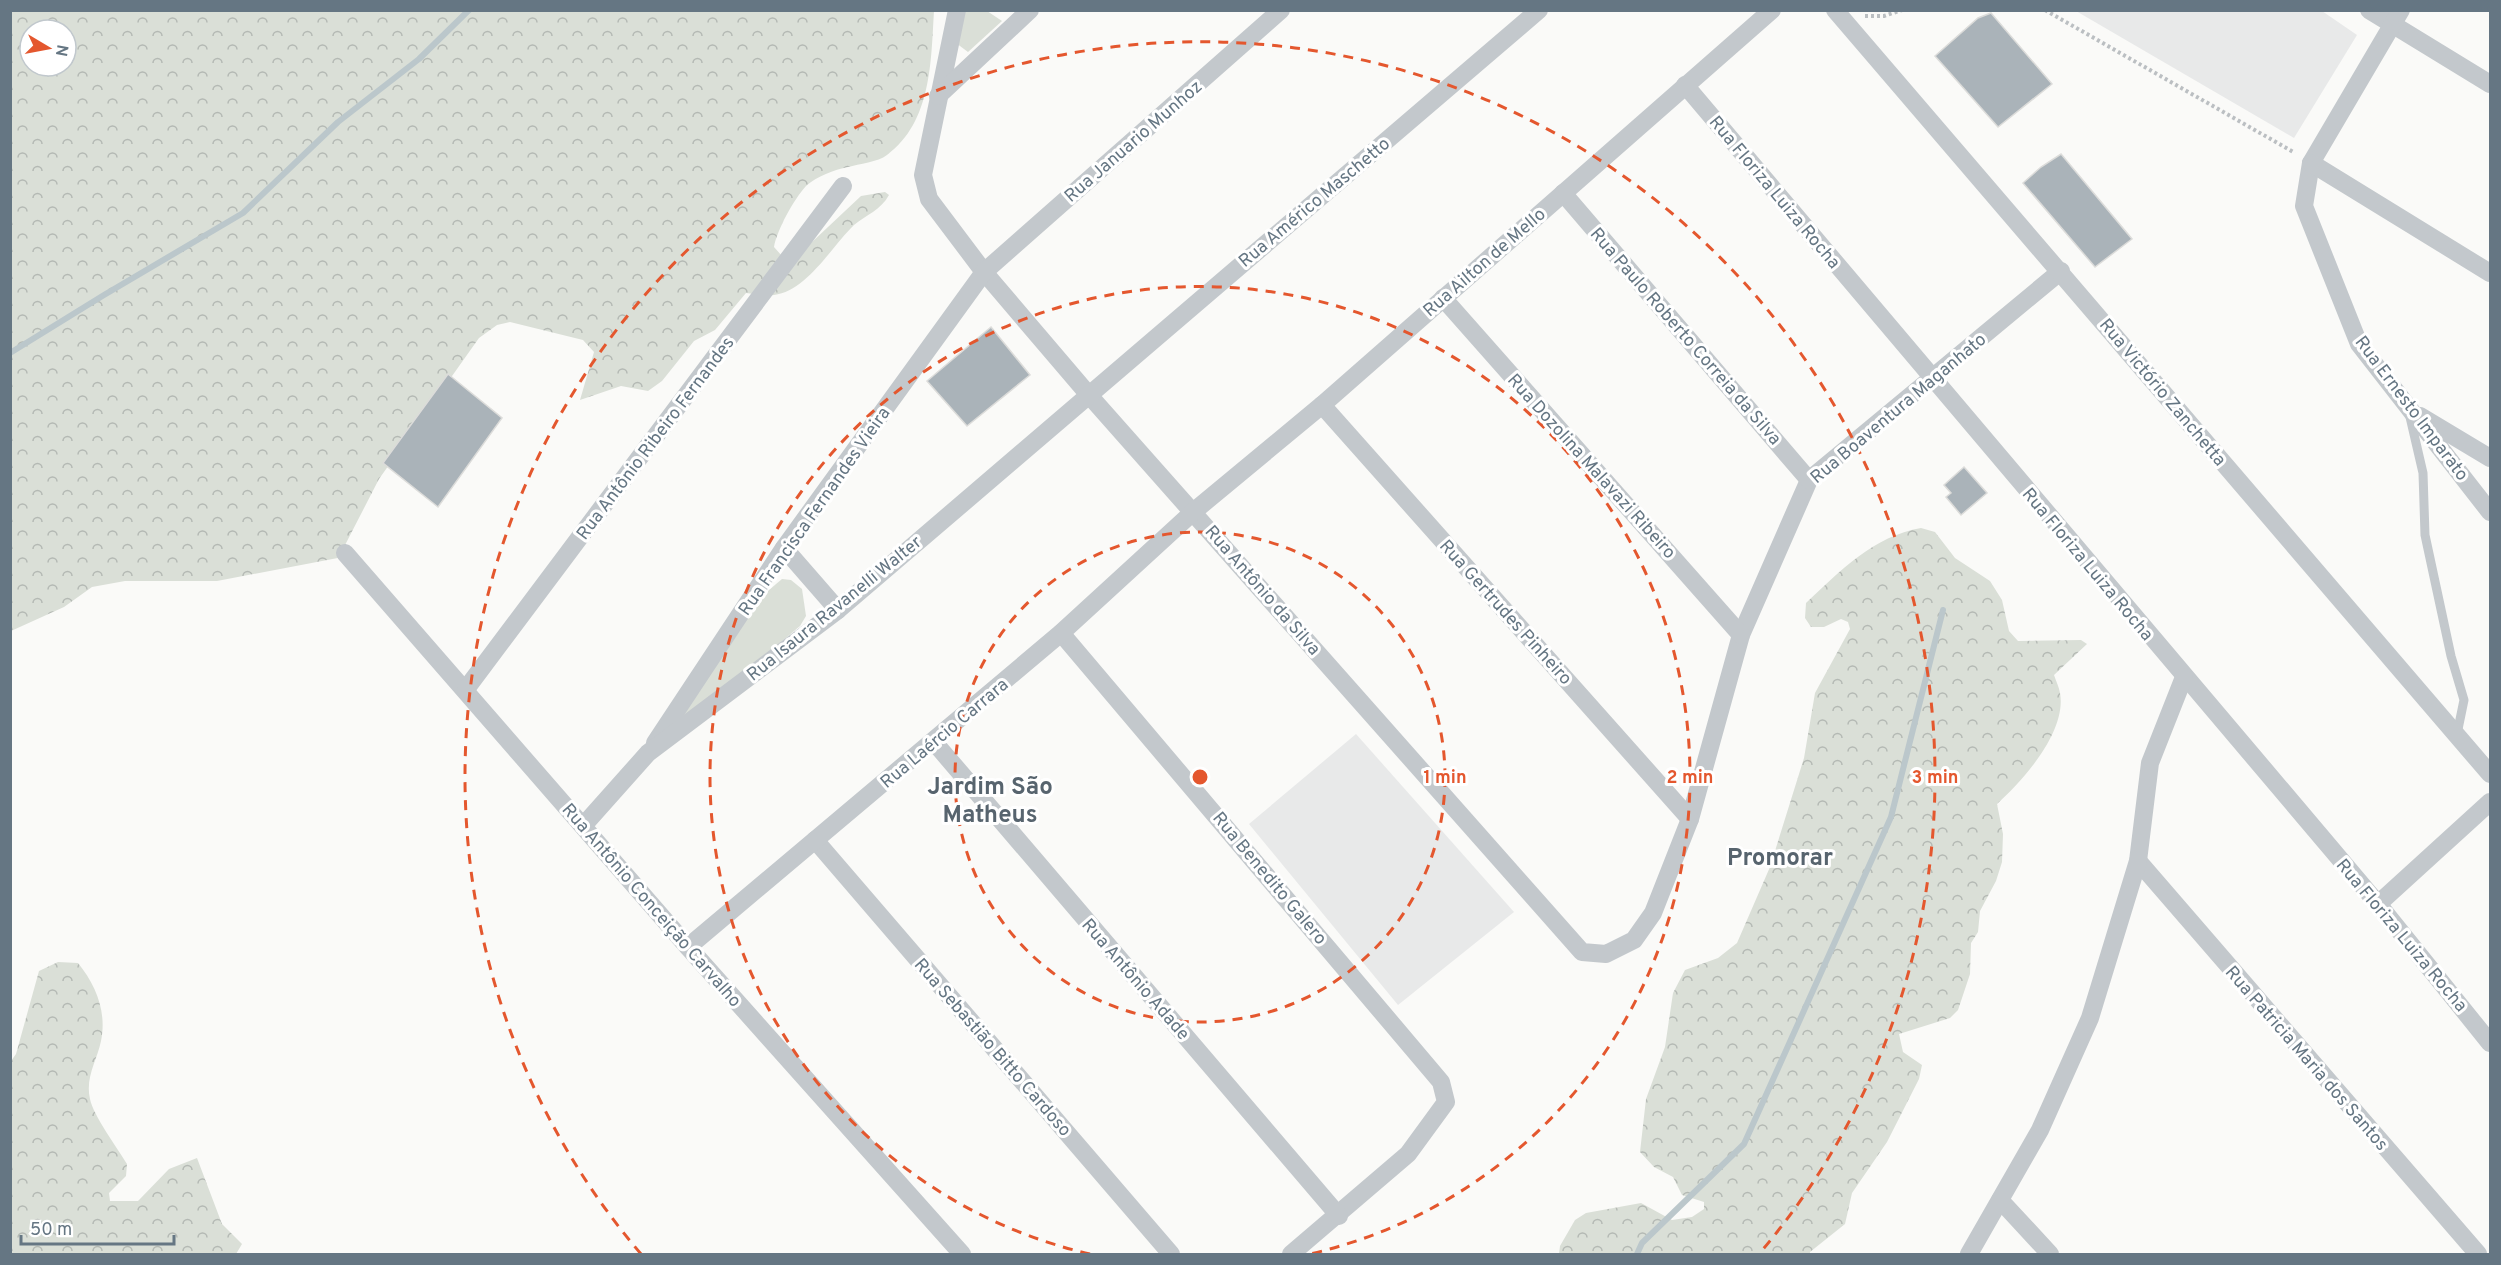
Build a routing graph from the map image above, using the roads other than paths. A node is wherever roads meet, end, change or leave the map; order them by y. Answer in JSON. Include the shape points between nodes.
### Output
{"nodes":[{"id":1,"x":957,"y":10,"type":"edge"},
{"id":2,"x":1281,"y":10,"type":"edge"},
{"id":3,"x":1539,"y":10,"type":"edge"},
{"id":4,"x":1772,"y":10,"type":"edge"},
{"id":5,"x":2369,"y":10,"type":"edge"},
{"id":6,"x":1838,"y":13,"type":"edge"},
{"id":7,"x":1017,"y":14,"type":"edge"},
{"id":8,"x":2396,"y":18,"type":"edge"},
{"id":9,"x":1685,"y":84,"type":"junction"},
{"id":10,"x":2490,"y":84,"type":"edge"},
{"id":11,"x":938,"y":96,"type":"junction"},
{"id":12,"x":2311,"y":162,"type":"junction"},
{"id":13,"x":843,"y":186,"type":"dead end"},
{"id":14,"x":1563,"y":193,"type":"junction"},
{"id":15,"x":2061,"y":271,"type":"junction"},
{"id":16,"x":984,"y":272,"type":"junction"},
{"id":17,"x":2490,"y":273,"type":"edge"},
{"id":18,"x":1443,"y":298,"type":"junction"},
{"id":19,"x":1932,"y":380,"type":"junction"},
{"id":20,"x":1088,"y":394,"type":"junction"},
{"id":21,"x":1322,"y":405,"type":"junction"},
{"id":22,"x":2408,"y":409,"type":"junction"},
{"id":23,"x":2490,"y":458,"type":"edge"},
{"id":24,"x":1809,"y":480,"type":"junction"},
{"id":25,"x":1193,"y":512,"type":"junction"},
{"id":26,"x":2490,"y":512,"type":"edge"},
{"id":27,"x":784,"y":548,"type":"junction"},
{"id":28,"x":345,"y":553,"type":"dead end"},
{"id":29,"x":838,"y":610,"type":"junction"},
{"id":30,"x":1061,"y":633,"type":"junction"},
{"id":31,"x":1741,"y":635,"type":"junction"},
{"id":32,"x":2184,"y":677,"type":"junction"},
{"id":33,"x":466,"y":689,"type":"junction"},
{"id":34,"x":2457,"y":734,"type":"junction"},
{"id":35,"x":934,"y":742,"type":"junction"},
{"id":36,"x":648,"y":753,"type":"junction"},
{"id":37,"x":2490,"y":774,"type":"edge"},
{"id":38,"x":2490,"y":802,"type":"edge"},
{"id":39,"x":1690,"y":819,"type":"junction"},
{"id":40,"x":583,"y":826,"type":"junction"},
{"id":41,"x":815,"y":840,"type":"junction"},
{"id":42,"x":2138,"y":861,"type":"junction"},
{"id":43,"x":2378,"y":904,"type":"junction"},
{"id":44,"x":1634,"y":940,"type":"joint"},
{"id":45,"x":688,"y":947,"type":"junction"},
{"id":46,"x":2490,"y":1043,"type":"edge"},
{"id":47,"x":2000,"y":1200,"type":"junction"},
{"id":48,"x":1339,"y":1215,"type":"junction"},
{"id":49,"x":962,"y":1254,"type":"edge"},
{"id":50,"x":1171,"y":1254,"type":"edge"},
{"id":51,"x":1292,"y":1254,"type":"edge"},
{"id":52,"x":1969,"y":1254,"type":"edge"},
{"id":53,"x":2050,"y":1254,"type":"edge"},
{"id":54,"x":2478,"y":1254,"type":"edge"}],
"edges":[{"from":1,"to":11,"type":"street"},
{"from":2,"to":16,"type":"street","name":"Rua Januario Munhoz"},
{"from":3,"to":20,"type":"street","name":"Rua Américo Maschetto"},
{"from":4,"to":9,"type":"street","name":"Rua Ailton de Mello"},
{"from":5,"to":8,"type":"street"},
{"from":6,"to":15,"type":"street","name":"Rua Victório Zanchetta"},
{"from":7,"to":11,"type":"street"},
{"from":8,"to":10,"type":"street"},
{"from":8,"to":12,"type":"street"},
{"from":9,"to":14,"type":"street","name":"Rua Ailton de Mello"},
{"from":9,"to":19,"type":"street","name":"Rua Floriza Luiza Rocha"},
{"from":11,"to":16,"type":"street","name":"Rua Antônio da Silva","via":[[922,175],[929,198]]},
{"from":12,"to":17,"type":"street"},
{"from":12,"to":22,"type":"street","name":"Rua Ernesto Imparato","via":[[2304,206],[2359,344]]},
{"from":13,"to":33,"type":"street","name":"Rua Antônio Ribeiro Fernandes"},
{"from":14,"to":18,"type":"street","name":"Rua Ailton de Mello"},
{"from":14,"to":24,"type":"street","name":"Rua Paulo Roberto Correia da Silva"},
{"from":15,"to":19,"type":"street","name":"Rua Boaventura Maganhato"},
{"from":15,"to":34,"type":"street","name":"Rua Victório Zanchetta"},
{"from":16,"to":20,"type":"street","name":"Rua Antônio da Silva"},
{"from":16,"to":27,"type":"street","name":"Rua Francisca Fernandes Vieira"},
{"from":18,"to":21,"type":"street","name":"Rua Ailton de Mello"},
{"from":18,"to":31,"type":"street","name":"Rua Dozolina Malavazi Ribeiro"},
{"from":19,"to":24,"type":"street","name":"Rua Boaventura Maganhato"},
{"from":19,"to":32,"type":"street","name":"Rua Floriza Luiza Rocha"},
{"from":20,"to":25,"type":"street","name":"Rua Antônio da Silva"},
{"from":20,"to":29,"type":"street","name":"Rua Isaura Ravanelli Walter"},
{"from":21,"to":25,"type":"street","name":"Rua Ailton de Mello"},
{"from":21,"to":39,"type":"street","name":"Rua Gertrudes Pinheiro"},
{"from":22,"to":23,"type":"street"},
{"from":22,"to":26,"type":"street","name":"Rua Ernesto Imparato"},
{"from":22,"to":34,"type":"lane","via":[[2423,473],[2425,535],[2464,699]]},
{"from":24,"to":31,"type":"street","name":"Rua Boaventura Maganhato"},
{"from":25,"to":30,"type":"street","name":"Rua Laércio Carrara"},
{"from":25,"to":44,"type":"street","name":"Rua Antônio da Silva","via":[[1582,952],[1606,954]]},
{"from":27,"to":29,"type":"street"},
{"from":27,"to":36,"type":"street","name":"Rua Francisca Fernandes Vieira"},
{"from":28,"to":33,"type":"street","name":"Rua Antônio Conceição Carvalho"},
{"from":29,"to":36,"type":"street","name":"Rua Isaura Ravanelli Walter"},
{"from":30,"to":35,"type":"street","name":"Rua Laércio Carrara"},
{"from":30,"to":48,"type":"street","name":"Rua Benedito Galero","via":[[1441,1082],[1446,1102],[1408,1154]]},
{"from":31,"to":39,"type":"street","name":"Rua Boaventura Maganhato"},
{"from":32,"to":42,"type":"street","via":[[2150,763]]},
{"from":32,"to":43,"type":"street","name":"Rua Floriza Luiza Rocha"},
{"from":33,"to":40,"type":"street","name":"Rua Antônio Conceição Carvalho"},
{"from":34,"to":37,"type":"street","name":"Rua Victório Zanchetta"},
{"from":35,"to":41,"type":"street","name":"Rua Laércio Carrara"},
{"from":35,"to":48,"type":"street","name":"Rua Antônio Adade"},
{"from":36,"to":40,"type":"street","name":"Rua Isaura Ravanelli Walter"},
{"from":38,"to":43,"type":"street"},
{"from":39,"to":44,"type":"street","name":"Rua Boaventura Maganhato","via":[[1653,913]]},
{"from":40,"to":45,"type":"street","name":"Rua Antônio Conceição Carvalho"},
{"from":41,"to":45,"type":"street","name":"Rua Laércio Carrara"},
{"from":41,"to":50,"type":"street","name":"Rua Sebastião Bitto Cardoso"},
{"from":42,"to":47,"type":"street","via":[[2090,1018],[2040,1130]]},
{"from":42,"to":54,"type":"street","name":"Rua Patricia Maria dos Santos"},
{"from":43,"to":46,"type":"street","name":"Rua Floriza Luiza Rocha"},
{"from":45,"to":49,"type":"street","name":"Rua Antônio Conceição Carvalho"},
{"from":47,"to":52,"type":"street"},
{"from":47,"to":53,"type":"street"},
{"from":48,"to":51,"type":"street"}]}
